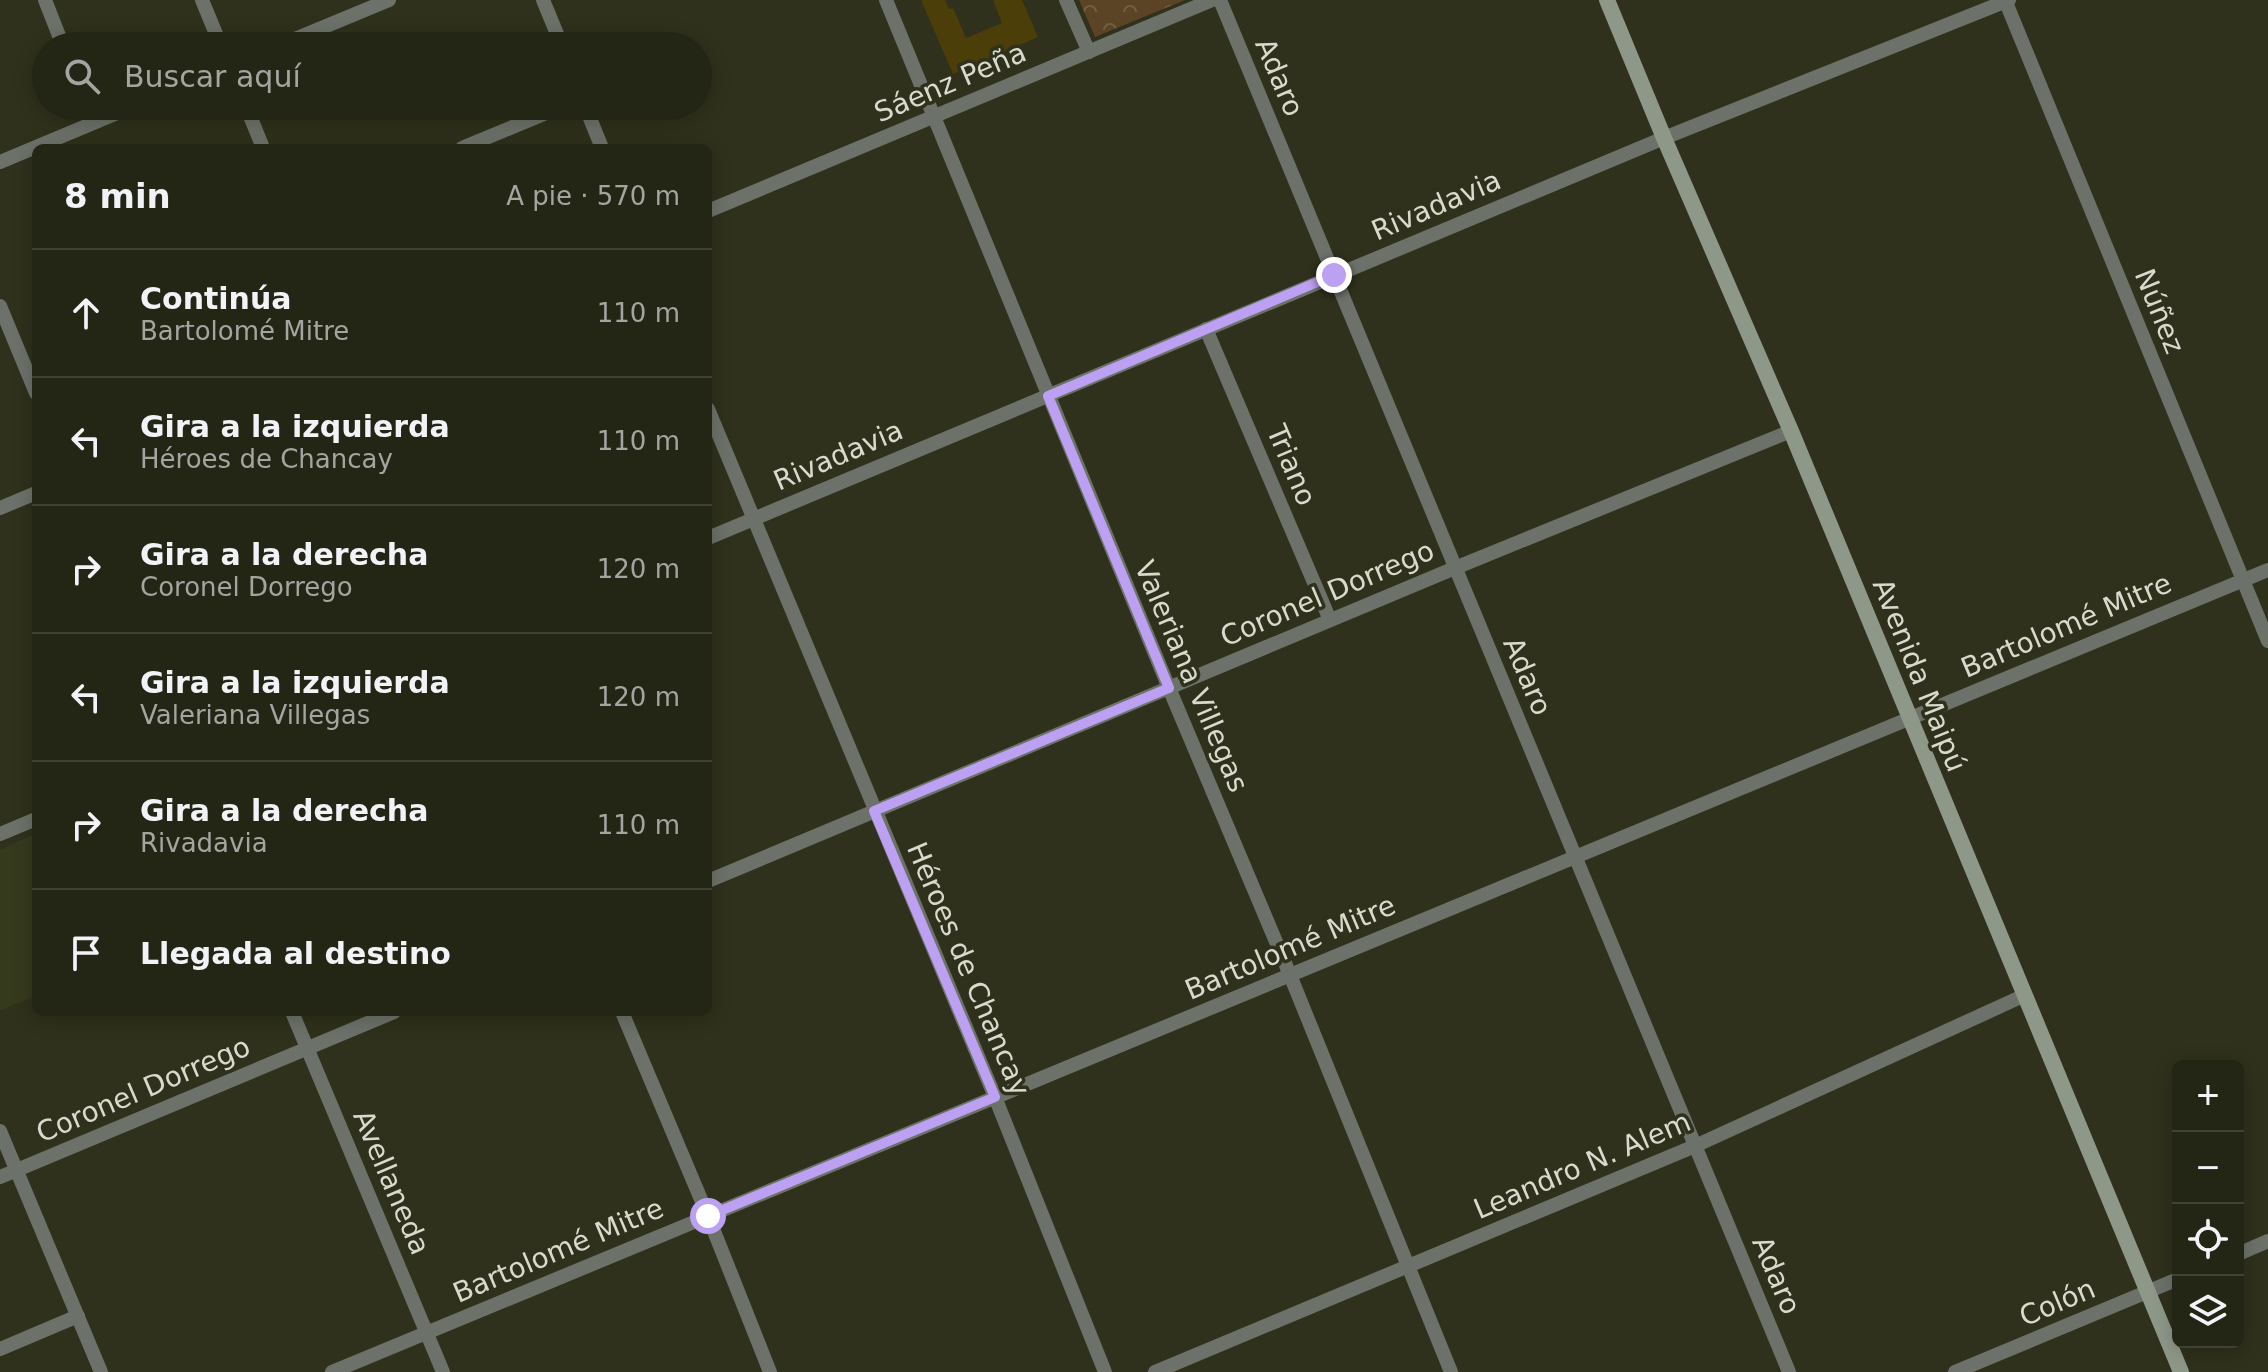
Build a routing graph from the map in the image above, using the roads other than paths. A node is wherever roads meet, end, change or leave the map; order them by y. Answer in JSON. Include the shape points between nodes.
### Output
{"nodes":[{"id":1,"x":45,"y":0,"type":"edge"},
{"id":2,"x":202,"y":0,"type":"edge"},
{"id":3,"x":389,"y":0,"type":"edge"},
{"id":4,"x":543,"y":0,"type":"edge"},
{"id":5,"x":886,"y":0,"type":"edge"},
{"id":6,"x":1066,"y":0,"type":"edge"},
{"id":7,"x":1212,"y":0,"type":"edge"},
{"id":8,"x":1220,"y":0,"type":"edge"},
{"id":9,"x":1607,"y":0,"type":"edge"},
{"id":10,"x":2007,"y":0,"type":"edge"},
{"id":11,"x":58,"y":32,"type":"edge"},
{"id":12,"x":215,"y":32,"type":"edge"},
{"id":13,"x":312,"y":32,"type":"edge"},
{"id":14,"x":556,"y":32,"type":"edge"},
{"id":15,"x":1089,"y":52,"type":"junction"},
{"id":16,"x":933,"y":117,"type":"junction"},
{"id":17,"x":99,"y":120,"type":"edge"},
{"id":18,"x":252,"y":120,"type":"edge"},
{"id":19,"x":529,"y":120,"type":"edge"},
{"id":20,"x":591,"y":120,"type":"edge"},
{"id":21,"x":94,"y":122,"type":"joint"},
{"id":22,"x":1664,"y":138,"type":"junction"},
{"id":23,"x":42,"y":144,"type":"edge"},
{"id":24,"x":261,"y":144,"type":"edge"},
{"id":25,"x":472,"y":144,"type":"edge"},
{"id":26,"x":600,"y":144,"type":"edge"},
{"id":27,"x":32,"y":148,"type":"edge"},
{"id":28,"x":0,"y":162,"type":"edge"},
{"id":29,"x":712,"y":209,"type":"edge"},
{"id":30,"x":1334,"y":275,"type":"junction"},
{"id":31,"x":0,"y":306,"type":"edge"},
{"id":32,"x":1206,"y":329,"type":"junction"},
{"id":33,"x":32,"y":383,"type":"edge"},
{"id":34,"x":1048,"y":396,"type":"junction"},
{"id":35,"x":712,"y":419,"type":"edge"},
{"id":36,"x":1791,"y":431,"type":"junction"},
{"id":37,"x":32,"y":495,"type":"edge"},
{"id":38,"x":0,"y":508,"type":"edge"},
{"id":39,"x":753,"y":519,"type":"junction"},
{"id":40,"x":712,"y":536,"type":"edge"},
{"id":41,"x":1455,"y":568,"type":"junction"},
{"id":42,"x":2268,"y":570,"type":"edge"},
{"id":43,"x":2242,"y":580,"type":"junction"},
{"id":44,"x":1330,"y":620,"type":"junction"},
{"id":45,"x":2268,"y":641,"type":"edge"},
{"id":46,"x":1169,"y":688,"type":"junction"},
{"id":47,"x":1909,"y":718,"type":"junction"},
{"id":48,"x":874,"y":811,"type":"junction"},
{"id":49,"x":32,"y":821,"type":"edge"},
{"id":50,"x":0,"y":834,"type":"edge"},
{"id":51,"x":1575,"y":857,"type":"junction"},
{"id":52,"x":712,"y":879,"type":"edge"},
{"id":53,"x":1290,"y":975,"type":"junction"},
{"id":54,"x":2025,"y":995,"type":"junction"},
{"id":55,"x":294,"y":1016,"type":"edge"},
{"id":56,"x":384,"y":1016,"type":"edge"},
{"id":57,"x":624,"y":1016,"type":"edge"},
{"id":58,"x":307,"y":1048,"type":"junction"},
{"id":59,"x":995,"y":1097,"type":"junction"},
{"id":60,"x":0,"y":1131,"type":"edge"},
{"id":61,"x":1695,"y":1146,"type":"junction"},
{"id":62,"x":16,"y":1170,"type":"junction"},
{"id":63,"x":0,"y":1177,"type":"edge"},
{"id":64,"x":708,"y":1216,"type":"junction"},
{"id":65,"x":2268,"y":1241,"type":"edge"},
{"id":66,"x":2244,"y":1251,"type":"edge"},
{"id":67,"x":1407,"y":1266,"type":"junction"},
{"id":68,"x":2172,"y":1281,"type":"edge"},
{"id":69,"x":2146,"y":1292,"type":"junction"},
{"id":70,"x":78,"y":1316,"type":"junction"},
{"id":71,"x":427,"y":1332,"type":"junction"},
{"id":72,"x":0,"y":1349,"type":"edge"},
{"id":73,"x":101,"y":1372,"type":"edge"},
{"id":74,"x":332,"y":1372,"type":"edge"},
{"id":75,"x":443,"y":1372,"type":"edge"},
{"id":76,"x":770,"y":1372,"type":"edge"},
{"id":77,"x":1105,"y":1372,"type":"edge"},
{"id":78,"x":1155,"y":1372,"type":"edge"},
{"id":79,"x":1451,"y":1372,"type":"edge"},
{"id":80,"x":1789,"y":1372,"type":"edge"},
{"id":81,"x":1955,"y":1372,"type":"edge"},
{"id":82,"x":2181,"y":1372,"type":"edge"}],
"edges":[{"from":1,"to":11,"type":"street"},
{"from":2,"to":12,"type":"street"},
{"from":3,"to":13,"type":"street"},
{"from":4,"to":14,"type":"street"},
{"from":5,"to":16,"type":"street","name":"Valeriana Villegas"},
{"from":6,"to":15,"type":"street"},
{"from":7,"to":15,"type":"street","name":"Sáenz Peña"},
{"from":8,"to":30,"type":"street","name":"Adaro"},
{"from":9,"to":22,"type":"main road","name":"Avenida Maipú"},
{"from":10,"to":22,"type":"street","name":"Rivadavia"},
{"from":10,"to":43,"type":"street","name":"Núñez"},
{"from":15,"to":16,"type":"street","name":"Sáenz Peña"},
{"from":16,"to":29,"type":"street","name":"Sáenz Peña"},
{"from":16,"to":34,"type":"street","name":"Valeriana Villegas"},
{"from":17,"to":21,"type":"street"},
{"from":18,"to":24,"type":"street"},
{"from":19,"to":25,"type":"street"},
{"from":20,"to":26,"type":"street"},
{"from":21,"to":23,"type":"street"},
{"from":22,"to":30,"type":"street","name":"Rivadavia"},
{"from":22,"to":36,"type":"main road","name":"Avenida Maipú"},
{"from":27,"to":28,"type":"street"},
{"from":30,"to":32,"type":"street","name":"Rivadavia"},
{"from":30,"to":41,"type":"street","name":"Adaro"},
{"from":31,"to":33,"type":"street"},
{"from":32,"to":34,"type":"street","name":"Rivadavia"},
{"from":32,"to":44,"type":"street","name":"Triano"},
{"from":34,"to":39,"type":"street","name":"Rivadavia"},
{"from":34,"to":46,"type":"street","name":"Valeriana Villegas"},
{"from":35,"to":39,"type":"street","name":"Héroes de Chancay"},
{"from":36,"to":41,"type":"street","name":"Coronel Dorrego"},
{"from":36,"to":47,"type":"main road","name":"Avenida Maipú"},
{"from":37,"to":38,"type":"street"},
{"from":39,"to":40,"type":"street","name":"Rivadavia"},
{"from":39,"to":48,"type":"street","name":"Héroes de Chancay"},
{"from":41,"to":44,"type":"street","name":"Coronel Dorrego"},
{"from":41,"to":51,"type":"street","name":"Adaro"},
{"from":42,"to":43,"type":"street","name":"Bartolomé Mitre"},
{"from":43,"to":45,"type":"street","name":"Núñez"},
{"from":43,"to":47,"type":"street","name":"Bartolomé Mitre"},
{"from":44,"to":46,"type":"street","name":"Coronel Dorrego"},
{"from":46,"to":48,"type":"street","name":"Coronel Dorrego"},
{"from":46,"to":53,"type":"street","name":"Valeriana Villegas"},
{"from":47,"to":51,"type":"street","name":"Bartolomé Mitre"},
{"from":47,"to":54,"type":"main road","name":"Avenida Maipú"},
{"from":48,"to":52,"type":"street","name":"Coronel Dorrego"},
{"from":48,"to":59,"type":"street","name":"Héroes de Chancay"},
{"from":49,"to":50,"type":"street"},
{"from":51,"to":53,"type":"street","name":"Bartolomé Mitre"},
{"from":51,"to":61,"type":"street","name":"Adaro"},
{"from":53,"to":59,"type":"street","name":"Bartolomé Mitre"},
{"from":53,"to":67,"type":"street","name":"Valeriana Villegas"},
{"from":54,"to":61,"type":"street","name":"Leandro N. Alem"},
{"from":54,"to":69,"type":"main road","name":"Avenida Maipú"},
{"from":55,"to":58,"type":"street","name":"Avellaneda"},
{"from":56,"to":58,"type":"street","name":"Coronel Dorrego"},
{"from":57,"to":64,"type":"street"},
{"from":58,"to":62,"type":"street","name":"Coronel Dorrego"},
{"from":58,"to":71,"type":"street","name":"Avellaneda"},
{"from":59,"to":64,"type":"street","name":"Bartolomé Mitre"},
{"from":59,"to":77,"type":"street","name":"Héroes de Chancay"},
{"from":60,"to":62,"type":"street"},
{"from":61,"to":67,"type":"street","name":"Leandro N. Alem"},
{"from":61,"to":80,"type":"street","name":"Adaro"},
{"from":62,"to":63,"type":"street","name":"Coronel Dorrego"},
{"from":62,"to":70,"type":"street"},
{"from":64,"to":71,"type":"street","name":"Bartolomé Mitre"},
{"from":64,"to":76,"type":"street"},
{"from":65,"to":66,"type":"street"},
{"from":67,"to":78,"type":"street","name":"Leandro N. Alem"},
{"from":67,"to":79,"type":"street","name":"Valeriana Villegas"},
{"from":68,"to":69,"type":"street","name":"Colón"},
{"from":69,"to":81,"type":"street","name":"Colón"},
{"from":69,"to":82,"type":"main road","name":"Avenida Maipú"},
{"from":70,"to":72,"type":"street"},
{"from":70,"to":73,"type":"street"},
{"from":71,"to":74,"type":"street","name":"Bartolomé Mitre"},
{"from":71,"to":75,"type":"street","name":"Avellaneda"}]}
